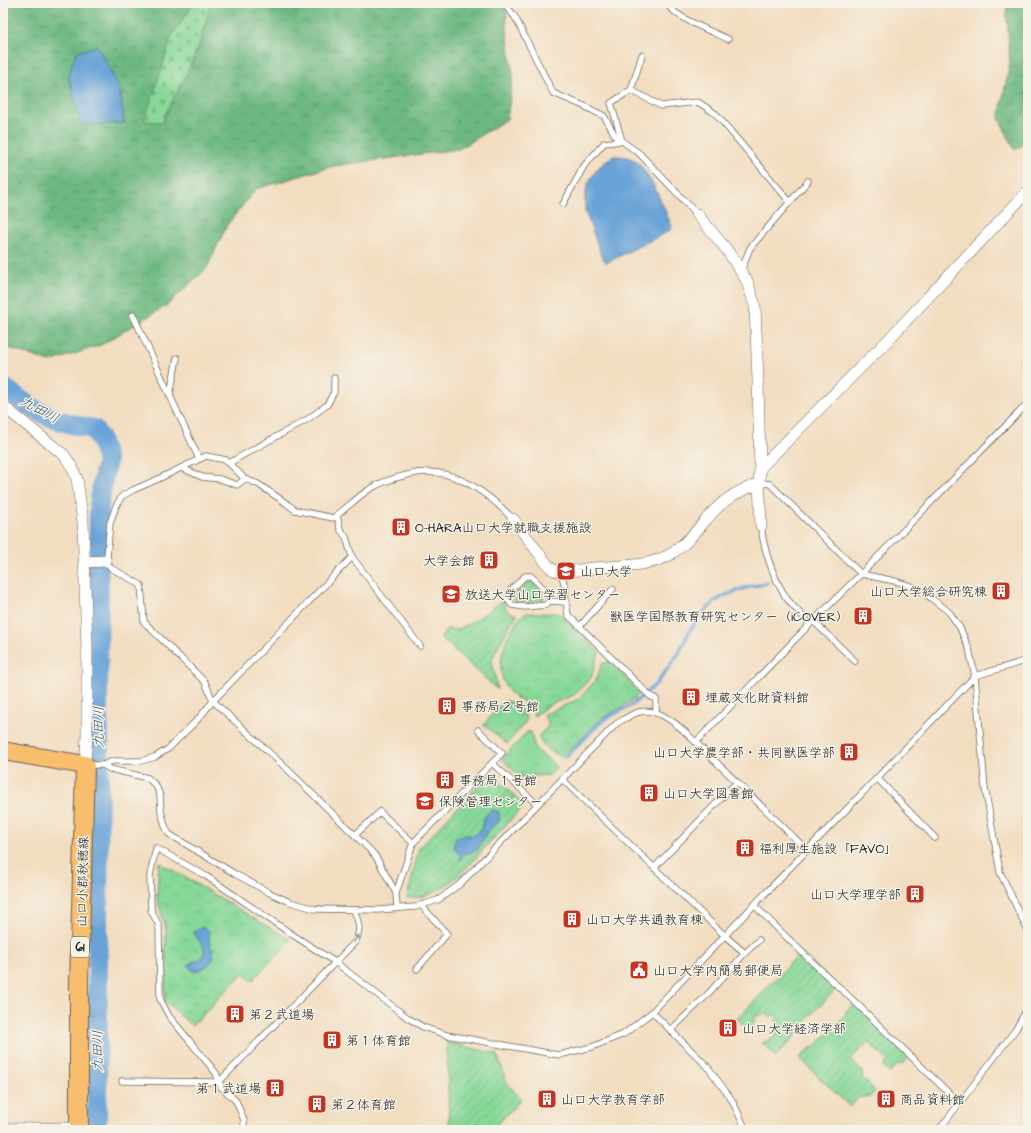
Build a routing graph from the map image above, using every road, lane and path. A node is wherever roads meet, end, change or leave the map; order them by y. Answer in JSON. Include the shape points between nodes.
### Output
{"nodes":[{"id":1,"x":504,"y":3,"type":"edge"},
{"id":2,"x":666,"y":3,"type":"edge"},
{"id":3,"x":728,"y":39,"type":"dead end"},
{"id":4,"x":642,"y":55,"type":"dead end"},
{"id":5,"x":631,"y":90,"type":"junction"},
{"id":6,"x":622,"y":141,"type":"junction"},
{"id":7,"x":808,"y":181,"type":"dead end"},
{"id":8,"x":1028,"y":191,"type":"edge"},
{"id":9,"x":790,"y":202,"type":"junction"},
{"id":10,"x":563,"y":204,"type":"dead end"},
{"id":11,"x":697,"y":214,"type":"joint"},
{"id":12,"x":740,"y":271,"type":"junction"},
{"id":13,"x":133,"y":315,"type":"dead end"},
{"id":14,"x":177,"y":358,"type":"dead end"},
{"id":15,"x":334,"y":378,"type":"dead end"},
{"id":16,"x":170,"y":395,"type":"junction"},
{"id":17,"x":1028,"y":403,"type":"edge"},
{"id":18,"x":3,"y":406,"type":"edge"},
{"id":19,"x":199,"y":460,"type":"junction"},
{"id":20,"x":230,"y":463,"type":"junction"},
{"id":21,"x":182,"y":468,"type":"junction"},
{"id":22,"x":760,"y":468,"type":"junction"},
{"id":23,"x":245,"y":479,"type":"junction"},
{"id":24,"x":759,"y":484,"type":"junction"},
{"id":25,"x":337,"y":515,"type":"junction"},
{"id":26,"x":513,"y":519,"type":"joint"},
{"id":27,"x":761,"y":526,"type":"joint"},
{"id":28,"x":352,"y":557,"type":"junction"},
{"id":29,"x":106,"y":561,"type":"junction"},
{"id":30,"x":85,"y":562,"type":"junction"},
{"id":31,"x":561,"y":572,"type":"junction"},
{"id":32,"x":861,"y":574,"type":"junction"},
{"id":33,"x":613,"y":589,"type":"dead end"},
{"id":34,"x":549,"y":601,"type":"junction"},
{"id":35,"x":566,"y":602,"type":"junction"},
{"id":36,"x":811,"y":623,"type":"junction"},
{"id":37,"x":580,"y":626,"type":"junction"},
{"id":38,"x":420,"y":646,"type":"dead end"},
{"id":39,"x":1028,"y":660,"type":"edge"},
{"id":40,"x":855,"y":661,"type":"dead end"},
{"id":41,"x":975,"y":676,"type":"junction"},
{"id":42,"x":213,"y":701,"type":"junction"},
{"id":43,"x":656,"y":713,"type":"junction"},
{"id":44,"x":478,"y":730,"type":"dead end"},
{"id":45,"x":696,"y":742,"type":"junction"},
{"id":46,"x":3,"y":750,"type":"edge"},
{"id":47,"x":492,"y":763,"type":"junction"},
{"id":48,"x":84,"y":765,"type":"junction"},
{"id":49,"x":103,"y":765,"type":"junction"},
{"id":50,"x":877,"y":778,"type":"junction"},
{"id":51,"x":562,"y":779,"type":"junction"},
{"id":52,"x":737,"y":782,"type":"junction"},
{"id":53,"x":537,"y":804,"type":"junction"},
{"id":54,"x":355,"y":835,"type":"junction"},
{"id":55,"x":935,"y":838,"type":"dead end"},
{"id":56,"x":414,"y":843,"type":"junction"},
{"id":57,"x":806,"y":850,"type":"junction"},
{"id":58,"x":654,"y":868,"type":"junction"},
{"id":59,"x":396,"y":893,"type":"junction"},
{"id":60,"x":421,"y":905,"type":"junction"},
{"id":61,"x":754,"y":905,"type":"junction"},
{"id":62,"x":397,"y":908,"type":"junction"},
{"id":63,"x":354,"y":910,"type":"junction"},
{"id":64,"x":1028,"y":931,"type":"edge"},
{"id":65,"x":725,"y":936,"type":"junction"},
{"id":66,"x":759,"y":940,"type":"dead end"},
{"id":67,"x":745,"y":953,"type":"junction"},
{"id":68,"x":335,"y":962,"type":"junction"},
{"id":69,"x":417,"y":969,"type":"dead end"},
{"id":70,"x":1028,"y":1008,"type":"edge"},
{"id":71,"x":652,"y":1012,"type":"junction"},
{"id":72,"x":671,"y":1030,"type":"junction"},
{"id":73,"x":122,"y":1081,"type":"dead end"},
{"id":74,"x":219,"y":1082,"type":"junction"},
{"id":75,"x":960,"y":1103,"type":"junction"},
{"id":76,"x":3,"y":1129,"type":"edge"},
{"id":77,"x":80,"y":1129,"type":"edge"},
{"id":78,"x":244,"y":1130,"type":"edge"},
{"id":79,"x":746,"y":1130,"type":"edge"},
{"id":80,"x":939,"y":1130,"type":"edge"}],
"edges":[{"from":1,"to":6,"type":"lane","via":[[515,17],[553,94],[604,116],[616,137]]},
{"from":2,"to":3,"type":"lane","via":[[683,17]]},
{"from":4,"to":5,"type":"lane"},
{"from":5,"to":6,"type":"lane","via":[[611,103]]},
{"from":5,"to":9,"type":"lane","via":[[660,106],[698,102],[716,114]]},
{"from":6,"to":10,"type":"lane","via":[[604,143],[584,166]]},
{"from":6,"to":11,"type":"lane","via":[[640,152]]},
{"from":7,"to":9,"type":"lane"},
{"from":8,"to":22,"type":"street","via":[[887,341]]},
{"from":9,"to":12,"type":"lane","via":[[750,248]]},
{"from":11,"to":12,"type":"street","via":[[727,250]]},
{"from":12,"to":22,"type":"street","via":[[747,281],[755,306]]},
{"from":13,"to":16,"type":"lane"},
{"from":14,"to":16,"type":"lane"},
{"from":15,"to":20,"type":"lane","via":[[334,392],[326,405],[308,419]]},
{"from":16,"to":19,"type":"lane"},
{"from":17,"to":32,"type":"lane"},
{"from":18,"to":30,"type":"street","via":[[64,455],[72,467],[77,479],[83,522]]},
{"from":19,"to":20,"type":"lane","via":[[206,456]]},
{"from":19,"to":21,"type":"lane"},
{"from":20,"to":23,"type":"lane"},
{"from":21,"to":23,"type":"lane","via":[[202,477],[220,479],[237,485]]},
{"from":21,"to":29,"type":"lane","via":[[122,496],[110,523]]},
{"from":22,"to":24,"type":"street"},
{"from":23,"to":25,"type":"lane","via":[[258,484],[295,510],[333,518]]},
{"from":24,"to":27,"type":"street"},
{"from":24,"to":31,"type":"street","via":[[729,498],[684,544],[650,563]]},
{"from":24,"to":32,"type":"lane","via":[[770,484]]},
{"from":25,"to":26,"type":"lane","via":[[369,489],[395,477],[424,472],[440,473],[470,484],[499,504]]},
{"from":25,"to":28,"type":"lane"},
{"from":26,"to":31,"type":"street","via":[[547,564]]},
{"from":27,"to":36,"type":"lane","via":[[763,542],[785,597]]},
{"from":28,"to":38,"type":"lane"},
{"from":28,"to":42,"type":"lane"},
{"from":29,"to":30,"type":"street"},
{"from":29,"to":42,"type":"lane","via":[[111,568],[141,586],[144,622],[205,682]]},
{"from":30,"to":48,"type":"street","via":[[87,736]]},
{"from":31,"to":35,"type":"lane"},
{"from":32,"to":36,"type":"lane"},
{"from":32,"to":41,"type":"lane","via":[[914,587],[949,612],[960,628],[969,649]]},
{"from":33,"to":37,"type":"lane"},
{"from":34,"to":34,"type":"lane","via":[[548,593],[532,576],[525,576],[510,591],[508,600],[512,605],[525,607],[546,605]]},
{"from":34,"to":35,"type":"lane"},
{"from":35,"to":37,"type":"lane","via":[[568,615]]},
{"from":36,"to":40,"type":"lane"},
{"from":36,"to":45,"type":"lane"},
{"from":37,"to":43,"type":"lane","via":[[656,699]]},
{"from":39,"to":41,"type":"lane"},
{"from":41,"to":50,"type":"lane"},
{"from":41,"to":64,"type":"lane","via":[[985,788],[1000,872]]},
{"from":42,"to":49,"type":"lane","via":[[168,749],[155,757],[142,761],[113,761]]},
{"from":42,"to":54,"type":"lane"},
{"from":43,"to":45,"type":"lane","via":[[672,721]]},
{"from":43,"to":51,"type":"lane","via":[[640,712],[616,724]]},
{"from":44,"to":47,"type":"lane","via":[[502,753]]},
{"from":45,"to":52,"type":"lane"},
{"from":46,"to":48,"type":"main road"},
{"from":47,"to":53,"type":"lane"},
{"from":47,"to":56,"type":"lane"},
{"from":48,"to":49,"type":"lane"},
{"from":48,"to":77,"type":"main road","name":"山口小郡秋穂線","number":"61","via":[[79,983]]},
{"from":49,"to":63,"type":"lane","via":[[148,778],[160,795],[161,811],[169,834],[235,874],[290,902],[315,909]]},
{"from":50,"to":55,"type":"lane"},
{"from":50,"to":57,"type":"lane"},
{"from":51,"to":53,"type":"lane"},
{"from":51,"to":58,"type":"lane"},
{"from":52,"to":57,"type":"lane"},
{"from":52,"to":58,"type":"lane"},
{"from":53,"to":60,"type":"lane","via":[[460,884],[438,900]]},
{"from":54,"to":56,"type":"lane","via":[[380,812]]},
{"from":54,"to":59,"type":"lane","via":[[376,857]]},
{"from":56,"to":59,"type":"lane"},
{"from":57,"to":61,"type":"lane"},
{"from":58,"to":65,"type":"lane"},
{"from":59,"to":62,"type":"lane"},
{"from":60,"to":62,"type":"lane"},
{"from":60,"to":69,"type":"lane","via":[[447,934]]},
{"from":61,"to":65,"type":"lane"},
{"from":61,"to":75,"type":"lane"},
{"from":62,"to":63,"type":"lane"},
{"from":68,"to":63,"type":"lane","one_way":true,"via":[[356,942],[359,934],[360,925]]},
{"from":65,"to":67,"type":"lane"},
{"from":65,"to":71,"type":"lane"},
{"from":66,"to":67,"type":"lane"},
{"from":67,"to":72,"type":"lane"},
{"from":68,"to":71,"type":"lane","via":[[423,1027],[447,1035],[559,1055],[592,1047],[624,1034]]},
{"from":68,"to":74,"type":"lane"},
{"from":68,"to":74,"type":"lane","via":[[206,876],[156,848],[150,882],[151,910],[159,926],[160,999],[169,1016],[216,1073]]},
{"from":70,"to":75,"type":"lane","via":[[1016,1029]]},
{"from":71,"to":72,"type":"lane"},
{"from":72,"to":79,"type":"lane","via":[[708,1066],[720,1082]]},
{"from":73,"to":74,"type":"lane"},
{"from":74,"to":78,"type":"lane","via":[[236,1101],[244,1120]]},
{"from":75,"to":80,"type":"lane"},
{"from":76,"to":77,"type":"street"}]}
